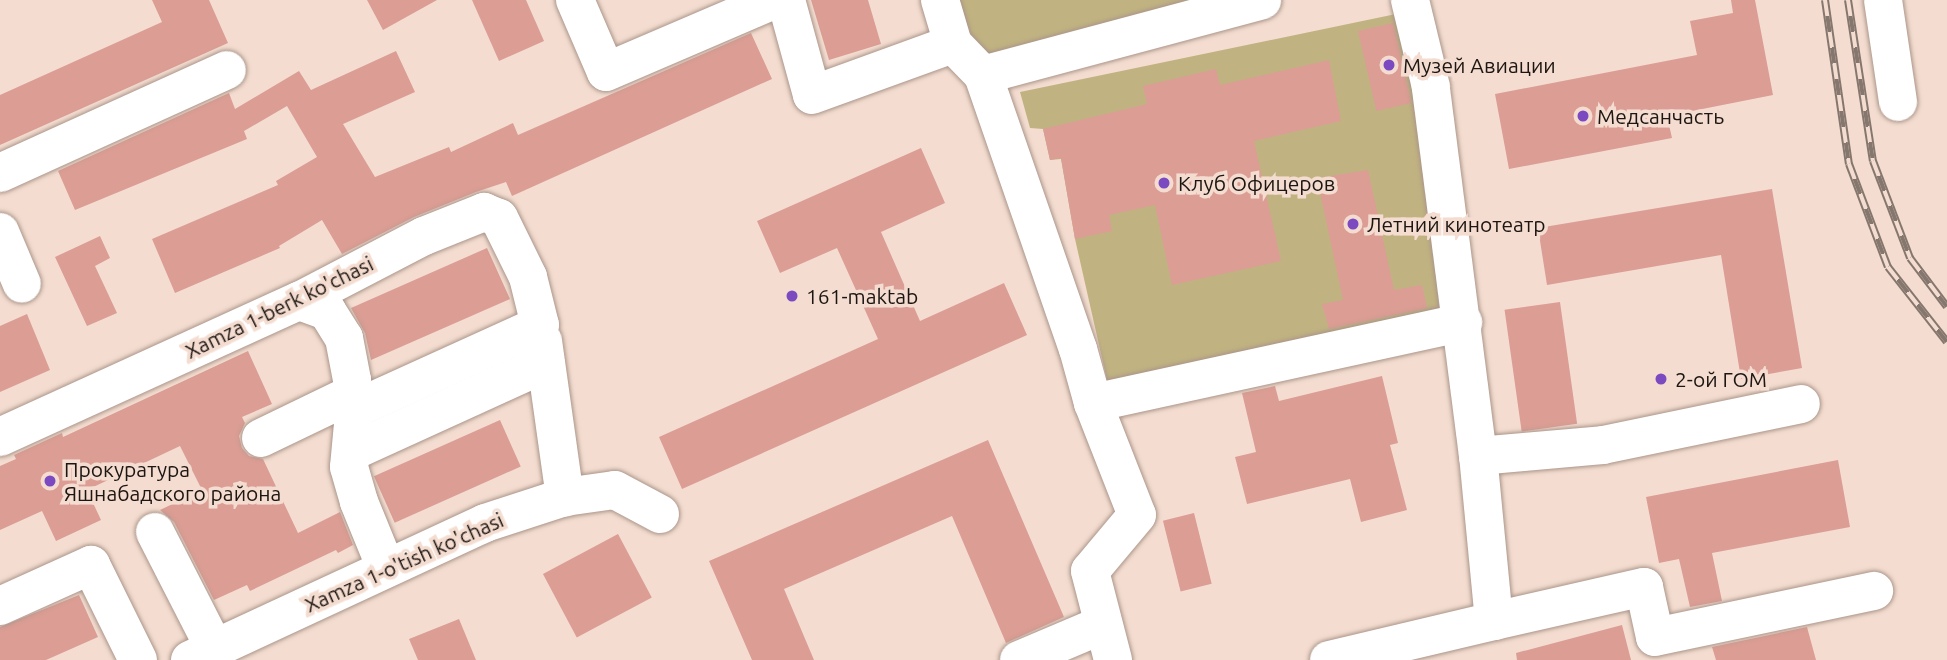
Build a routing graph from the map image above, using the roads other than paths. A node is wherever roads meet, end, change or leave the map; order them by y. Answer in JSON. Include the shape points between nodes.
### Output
{"nodes":[{"id":1,"x":575,"y":0,"type":"edge"},
{"id":2,"x":775,"y":0,"type":"edge"},
{"id":3,"x":786,"y":0,"type":"edge"},
{"id":4,"x":940,"y":0,"type":"edge"},
{"id":5,"x":1262,"y":0,"type":"edge"},
{"id":6,"x":1410,"y":0,"type":"edge"},
{"id":7,"x":1883,"y":0,"type":"edge"},
{"id":8,"x":953,"y":44,"type":"junction"},
{"id":9,"x":227,"y":70,"type":"dead end"},
{"id":10,"x":983,"y":75,"type":"junction"},
{"id":11,"x":1898,"y":102,"type":"dead end"},
{"id":12,"x":0,"y":173,"type":"edge"},
{"id":13,"x":0,"y":232,"type":"edge"},
{"id":14,"x":22,"y":284,"type":"dead end"},
{"id":15,"x":299,"y":301,"type":"junction"},
{"id":16,"x":1462,"y":322,"type":"junction"},
{"id":17,"x":540,"y":325,"type":"junction"},
{"id":18,"x":546,"y":363,"type":"junction"},
{"id":19,"x":352,"y":402,"type":"junction"},
{"id":20,"x":1093,"y":403,"type":"junction"},
{"id":21,"x":1801,"y":404,"type":"dead end"},
{"id":22,"x":0,"y":436,"type":"edge"},
{"id":23,"x":261,"y":438,"type":"dead end"},
{"id":24,"x":351,"y":452,"type":"junction"},
{"id":25,"x":1478,"y":456,"type":"junction"},
{"id":26,"x":565,"y":497,"type":"junction"},
{"id":27,"x":660,"y":514,"type":"dead end"},
{"id":28,"x":155,"y":532,"type":"dead end"},
{"id":29,"x":386,"y":568,"type":"junction"},
{"id":30,"x":1874,"y":591,"type":"dead end"},
{"id":31,"x":0,"y":606,"type":"edge"},
{"id":32,"x":1494,"y":621,"type":"junction"},
{"id":33,"x":1107,"y":642,"type":"edge"},
{"id":34,"x":202,"y":654,"type":"edge"},
{"id":35,"x":138,"y":660,"type":"edge"},
{"id":36,"x":1019,"y":660,"type":"edge"},
{"id":37,"x":1329,"y":660,"type":"edge"}],
"edges":[{"from":1,"to":2,"type":"street","via":[[606,72]]},
{"from":3,"to":8,"type":"street","via":[[812,95]]},
{"from":4,"to":8,"type":"street"},
{"from":5,"to":10,"type":"street"},
{"from":6,"to":16,"type":"street","via":[[1431,87]]},
{"from":7,"to":11,"type":"street"},
{"from":8,"to":10,"type":"street"},
{"from":9,"to":12,"type":"street"},
{"from":10,"to":20,"type":"street"},
{"from":13,"to":14,"type":"street"},
{"from":15,"to":17,"type":"street","name":"Xamza 1-berk ko'chasi","via":[[424,236],[484,212],[499,218],[528,277]]},
{"from":15,"to":19,"type":"street","via":[[327,312],[344,338]]},
{"from":15,"to":22,"type":"street","name":"Xamza 1-berk ko'chasi"},
{"from":16,"to":20,"type":"street"},
{"from":16,"to":25,"type":"street"},
{"from":17,"to":18,"type":"street","name":"Xamza 1-berk ko'chasi"},
{"from":17,"to":19,"type":"street"},
{"from":18,"to":24,"type":"street"},
{"from":18,"to":26,"type":"street","name":"Xamza 1-berk ko'chasi"},
{"from":19,"to":23,"type":"street"},
{"from":19,"to":24,"type":"street"},
{"from":20,"to":33,"type":"street","via":[[1137,515],[1090,571]]},
{"from":21,"to":25,"type":"street","via":[[1603,444]]},
{"from":24,"to":29,"type":"street","via":[[349,467],[359,502]]},
{"from":25,"to":32,"type":"street"},
{"from":26,"to":27,"type":"street","name":"Xamza 1-o'tish ko'chasi","via":[[615,490]]},
{"from":26,"to":29,"type":"street","name":"Xamza 1-o'tish ko'chasi","via":[[485,523]]},
{"from":28,"to":34,"type":"street"},
{"from":29,"to":34,"type":"street","name":"Xamza 1-o'tish ko'chasi"},
{"from":30,"to":32,"type":"street","via":[[1655,637],[1644,587]]},
{"from":31,"to":35,"type":"street","via":[[91,565]]},
{"from":32,"to":37,"type":"street"},
{"from":33,"to":36,"type":"street"}]}
